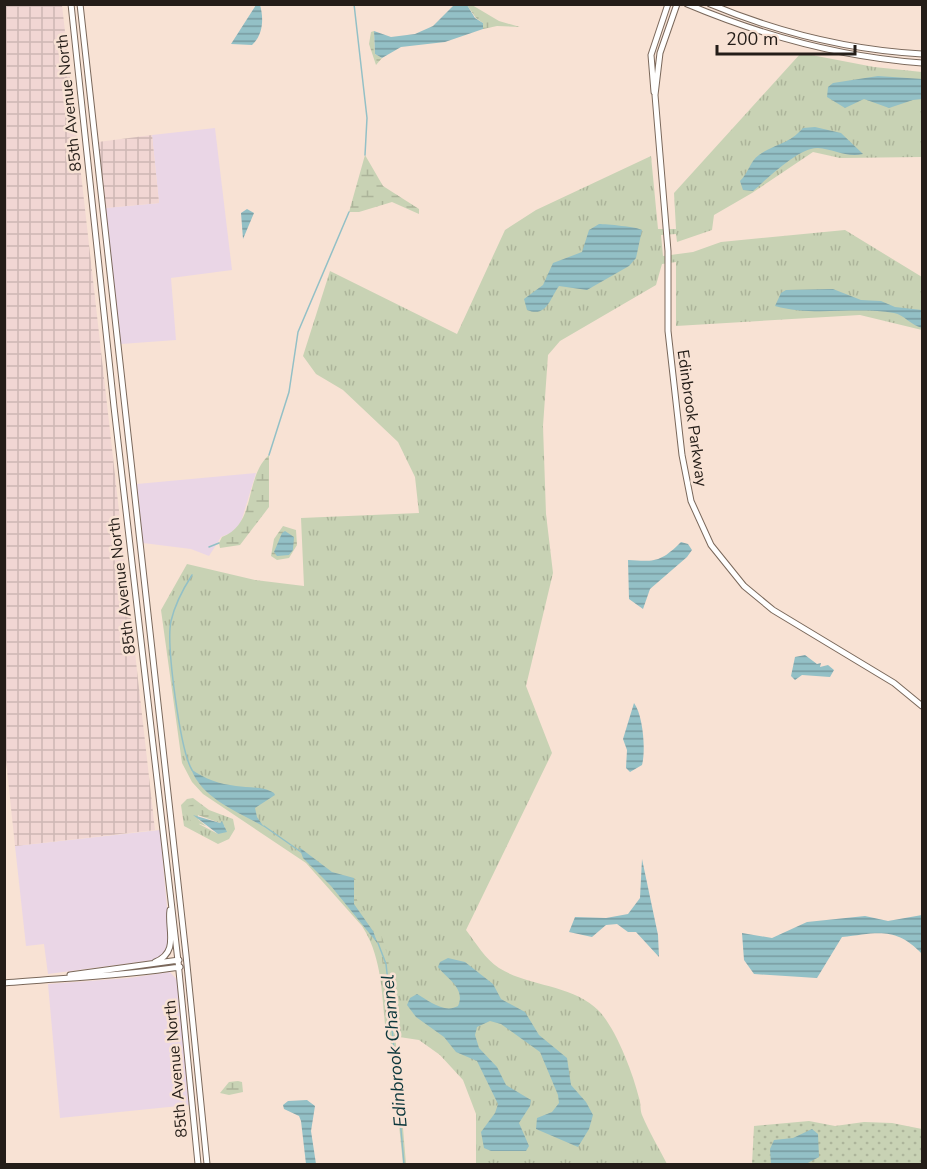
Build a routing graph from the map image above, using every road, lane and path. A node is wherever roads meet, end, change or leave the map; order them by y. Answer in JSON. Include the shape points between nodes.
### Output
{"nodes":[{"id":1,"x":71,"y":4,"type":"edge"},
{"id":2,"x":80,"y":4,"type":"edge"},
{"id":3,"x":668,"y":4,"type":"edge"},
{"id":4,"x":678,"y":4,"type":"edge"},
{"id":5,"x":687,"y":4,"type":"edge"},
{"id":6,"x":710,"y":4,"type":"edge"},
{"id":7,"x":922,"y":54,"type":"edge"},
{"id":8,"x":922,"y":63,"type":"edge"},
{"id":9,"x":655,"y":95,"type":"junction"},
{"id":10,"x":922,"y":706,"type":"edge"},
{"id":11,"x":171,"y":902,"type":"junction"},
{"id":12,"x":187,"y":962,"type":"junction"},
{"id":13,"x":151,"y":964,"type":"junction"},
{"id":14,"x":178,"y":964,"type":"junction"},
{"id":15,"x":64,"y":977,"type":"junction"},
{"id":16,"x":4,"y":983,"type":"edge"},
{"id":17,"x":198,"y":1164,"type":"edge"},
{"id":18,"x":207,"y":1164,"type":"edge"}],
"edges":[{"from":1,"to":11,"type":"main road","name":"85th Avenue North"},
{"from":2,"to":12,"type":"main road","name":"85th Avenue North"},
{"from":3,"to":9,"type":"main road","name":"Edinbrook Parkway","via":[[651,56]]},
{"from":4,"to":9,"type":"main road","name":"Edinbrook Parkway","via":[[660,53]]},
{"from":5,"to":8,"type":"main road","via":[[797,43],[870,58]]},
{"from":6,"to":7,"type":"main road","via":[[769,26],[827,41]]},
{"from":9,"to":10,"type":"main road","name":"Edinbrook Parkway","via":[[668,251],[672,369],[684,472],[698,518],[720,558],[754,594],[783,616],[894,683]]},
{"from":11,"to":13,"type":"main road","via":[[171,944],[165,957]]},
{"from":11,"to":14,"type":"main road","name":"85th Avenue North"},
{"from":12,"to":14,"type":"main road"},
{"from":12,"to":18,"type":"main road","name":"85th Avenue North"},
{"from":13,"to":14,"type":"main road"},
{"from":13,"to":15,"type":"main road"},
{"from":14,"to":15,"type":"main road","via":[[125,975]]},
{"from":14,"to":17,"type":"main road","name":"85th Avenue North"},
{"from":15,"to":16,"type":"main road"}]}
